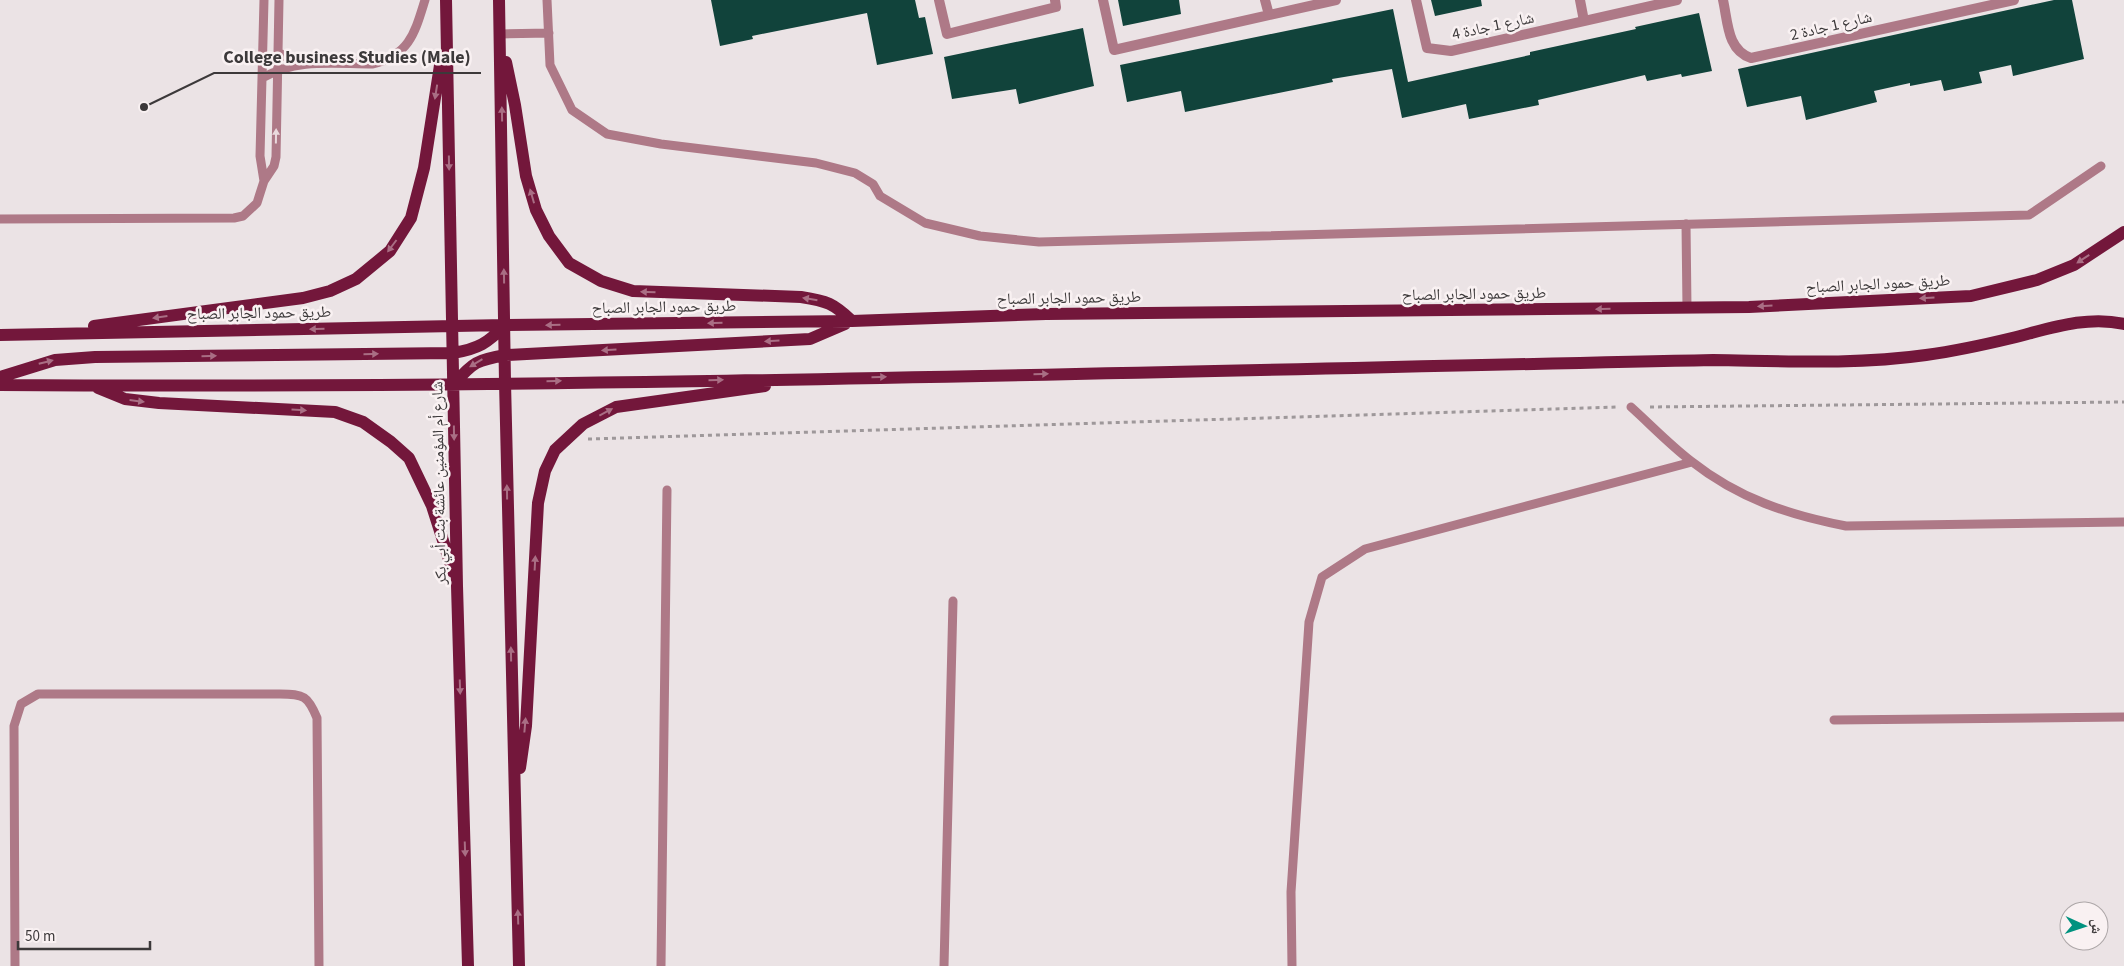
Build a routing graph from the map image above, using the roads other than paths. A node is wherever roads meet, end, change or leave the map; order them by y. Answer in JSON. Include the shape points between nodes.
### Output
{"nodes":[{"id":1,"x":264,"y":0,"type":"edge"},
{"id":2,"x":279,"y":0,"type":"edge"},
{"id":3,"x":425,"y":0,"type":"edge"},
{"id":4,"x":446,"y":0,"type":"edge"},
{"id":5,"x":499,"y":0,"type":"edge"},
{"id":6,"x":547,"y":0,"type":"edge"},
{"id":7,"x":939,"y":0,"type":"edge"},
{"id":8,"x":1055,"y":0,"type":"edge"},
{"id":9,"x":1103,"y":0,"type":"edge"},
{"id":10,"x":1265,"y":0,"type":"edge"},
{"id":11,"x":1336,"y":0,"type":"edge"},
{"id":12,"x":1416,"y":0,"type":"edge"},
{"id":13,"x":1580,"y":0,"type":"edge"},
{"id":14,"x":1723,"y":0,"type":"edge"},
{"id":15,"x":2014,"y":0,"type":"edge"},
{"id":16,"x":1672,"y":1,"type":"edge"},
{"id":17,"x":1268,"y":15,"type":"junction"},
{"id":18,"x":1584,"y":21,"type":"junction"},
{"id":19,"x":446,"y":27,"type":"junction"},
{"id":20,"x":548,"y":33,"type":"junction"},
{"id":21,"x":500,"y":34,"type":"junction"},
{"id":22,"x":278,"y":52,"type":"junction"},
{"id":23,"x":298,"y":64,"type":"junction"},
{"id":24,"x":277,"y":71,"type":"junction"},
{"id":25,"x":262,"y":78,"type":"junction"},
{"id":26,"x":2101,"y":166,"type":"dead end"},
{"id":27,"x":264,"y":182,"type":"junction"},
{"id":28,"x":0,"y":219,"type":"edge"},
{"id":29,"x":1686,"y":224,"type":"junction"},
{"id":30,"x":2124,"y":232,"type":"edge"},
{"id":31,"x":1687,"y":308,"type":"junction"},
{"id":32,"x":852,"y":321,"type":"junction"},
{"id":33,"x":2124,"y":324,"type":"edge"},
{"id":34,"x":505,"y":325,"type":"junction"},
{"id":35,"x":453,"y":326,"type":"junction"},
{"id":36,"x":0,"y":334,"type":"edge"},
{"id":37,"x":33,"y":334,"type":"junction"},
{"id":38,"x":453,"y":354,"type":"junction"},
{"id":39,"x":506,"y":355,"type":"junction"},
{"id":40,"x":0,"y":377,"type":"edge"},
{"id":41,"x":818,"y":378,"type":"junction"},
{"id":42,"x":505,"y":382,"type":"junction"},
{"id":43,"x":454,"y":384,"type":"junction"},
{"id":44,"x":0,"y":385,"type":"edge"},
{"id":45,"x":91,"y":385,"type":"junction"},
{"id":46,"x":1631,"y":407,"type":"road end"},
{"id":47,"x":1692,"y":462,"type":"junction"},
{"id":48,"x":667,"y":490,"type":"dead end"},
{"id":49,"x":2124,"y":522,"type":"edge"},
{"id":50,"x":457,"y":586,"type":"junction"},
{"id":51,"x":954,"y":601,"type":"dead end"},
{"id":52,"x":2124,"y":717,"type":"edge"},
{"id":53,"x":1834,"y":720,"type":"dead end"},
{"id":54,"x":514,"y":808,"type":"junction"},
{"id":55,"x":16,"y":966,"type":"edge"},
{"id":56,"x":319,"y":966,"type":"edge"},
{"id":57,"x":468,"y":966,"type":"edge"},
{"id":58,"x":519,"y":966,"type":"edge"},
{"id":59,"x":661,"y":966,"type":"edge"},
{"id":60,"x":944,"y":966,"type":"edge"},
{"id":61,"x":1292,"y":966,"type":"edge"}],
"edges":[{"from":1,"to":25,"type":"lane"},
{"from":2,"to":22,"type":"lane"},
{"from":3,"to":23,"type":"lane","via":[[409,42],[385,61],[373,64]]},
{"from":4,"to":19,"type":"main road","name":"شارع أم المؤمنين عائشة بنت أبي بكر"},
{"from":5,"to":21,"type":"main road"},
{"from":6,"to":20,"type":"lane"},
{"from":7,"to":8,"type":"street","via":[[947,34],[1056,7]]},
{"from":9,"to":17,"type":"street","via":[[1114,50]]},
{"from":10,"to":17,"type":"street"},
{"from":11,"to":17,"type":"street"},
{"from":12,"to":18,"type":"street","name":"شارع 1 جادة 4","via":[[1427,48],[1451,51]]},
{"from":13,"to":18,"type":"street"},
{"from":14,"to":15,"type":"street","name":"شارع 1 جادة 2","via":[[1736,49],[1751,58]]},
{"from":16,"to":18,"type":"street","name":"شارع 1 جادة 4"},
{"from":19,"to":35,"type":"main road","name":"شارع أم المؤمنين عائشة بنت أبي بكر","one_way":true},
{"from":19,"to":37,"type":"main road","one_way":true,"via":[[424,168],[412,218],[390,251],[356,279],[330,291],[303,298]]},
{"from":20,"to":21,"type":"lane"},
{"from":20,"to":29,"type":"lane","via":[[550,65],[572,110],[607,134],[816,163],[855,173],[873,184],[880,196],[925,222],[980,236],[1039,242]]},
{"from":32,"to":21,"type":"main road","one_way":true,"via":[[836,306],[801,297],[633,291],[601,281],[569,263],[549,236],[536,210],[526,176]]},
{"from":34,"to":21,"type":"main road","one_way":true},
{"from":22,"to":23,"type":"lane"},
{"from":22,"to":24,"type":"lane"},
{"from":23,"to":24,"type":"lane"},
{"from":24,"to":25,"type":"lane"},
{"from":27,"to":24,"type":"lane","one_way":true,"via":[[276,157]]},
{"from":25,"to":27,"type":"lane","via":[[260,156]]},
{"from":26,"to":29,"type":"lane","via":[[2029,215]]},
{"from":27,"to":28,"type":"lane","via":[[257,203],[243,216],[234,218]]},
{"from":29,"to":31,"type":"lane"},
{"from":30,"to":31,"type":"main road","name":"طريق حمود الجابر الصباح","one_way":true,"via":[[2074,265],[2037,280],[1971,296]]},
{"from":31,"to":32,"type":"main road","name":"طريق حمود الجابر الصباح","one_way":true,"via":[[1046,314]]},
{"from":32,"to":34,"type":"main road","name":"طريق حمود الجابر الصباح","one_way":true},
{"from":32,"to":39,"type":"main road","one_way":true,"via":[[810,340]]},
{"from":41,"to":33,"type":"main road","one_way":true,"via":[[1703,360],[1832,361],[1924,356],[2089,321]]},
{"from":34,"to":35,"type":"main road","name":"طريق حمود الجابر الصباح"},
{"from":34,"to":38,"type":"main road","via":[[490,342]]},
{"from":34,"to":39,"type":"main road"},
{"from":35,"to":37,"type":"main road","name":"طريق حمود الجابر الصباح","one_way":true},
{"from":35,"to":38,"type":"main road","name":"شارع أم المؤمنين عائشة بنت أبي بكر"},
{"from":36,"to":37,"type":"main road","name":"طريق حمود الجابر الصباح"},
{"from":40,"to":38,"type":"main road","one_way":true,"via":[[55,360],[95,357]]},
{"from":38,"to":43,"type":"main road","name":"شارع أم المؤمنين عائشة بنت أبي بكر"},
{"from":39,"to":42,"type":"main road"},
{"from":39,"to":43,"type":"main road","one_way":true,"via":[[473,364]]},
{"from":42,"to":41,"type":"main road","one_way":true},
{"from":54,"to":41,"type":"main road","one_way":true,"via":[[526,726],[538,503],[545,471],[556,450],[583,424],[616,406]]},
{"from":42,"to":43,"type":"main road"},
{"from":54,"to":42,"type":"main road","one_way":true},
{"from":43,"to":45,"type":"main road"},
{"from":43,"to":50,"type":"main road","name":"شارع أم المؤمنين عائشة بنت أبي بكر","one_way":true},
{"from":44,"to":45,"type":"main road"},
{"from":45,"to":50,"type":"main road","one_way":true,"via":[[125,399],[335,412],[363,422],[409,458],[432,506]]},
{"from":46,"to":47,"type":"lane"},
{"from":47,"to":49,"type":"lane","via":[[1726,486],[1764,504],[1804,518],[1846,526]]},
{"from":47,"to":61,"type":"lane","via":[[1365,549],[1322,577],[1309,622],[1291,892]]},
{"from":48,"to":59,"type":"lane"},
{"from":50,"to":57,"type":"main road","name":"شارع أم المؤمنين عائشة بنت أبي بكر","one_way":true},
{"from":51,"to":60,"type":"lane"},
{"from":52,"to":53,"type":"lane"},
{"from":58,"to":54,"type":"main road","one_way":true},
{"from":55,"to":56,"type":"lane","via":[[14,726],[21,704],[38,694],[298,694],[310,701],[317,718]]}]}
